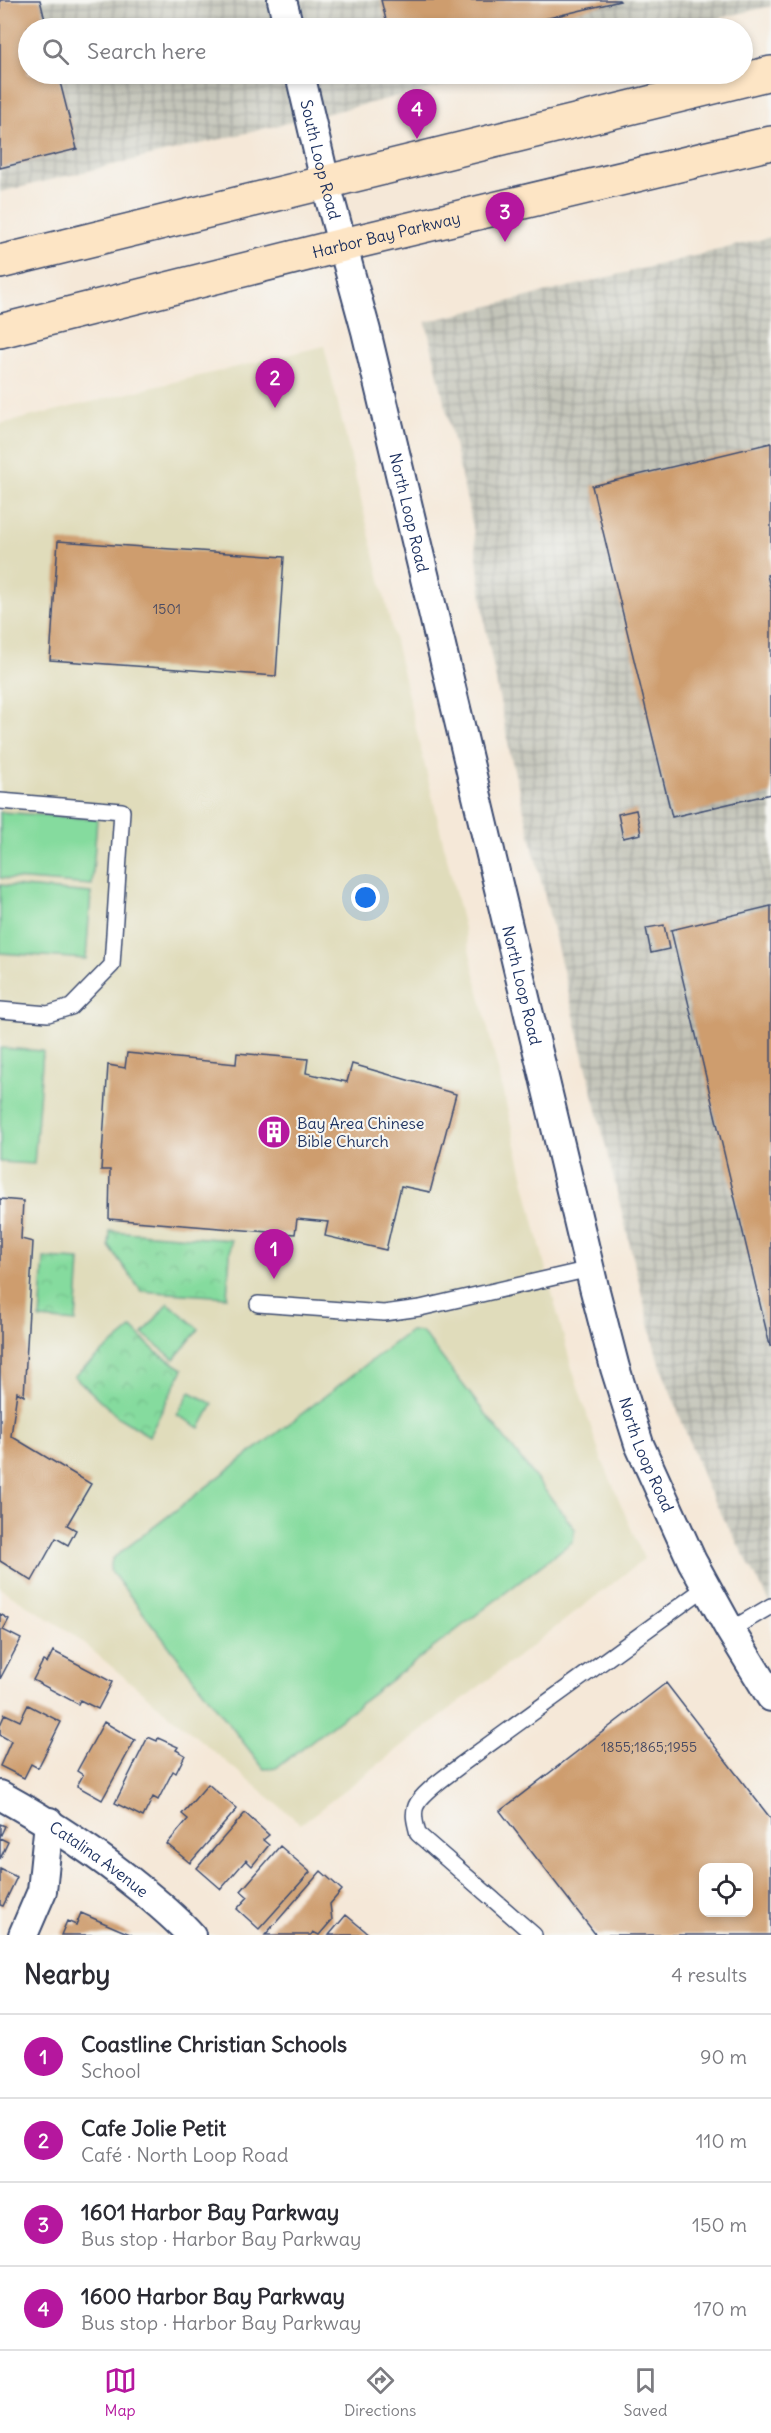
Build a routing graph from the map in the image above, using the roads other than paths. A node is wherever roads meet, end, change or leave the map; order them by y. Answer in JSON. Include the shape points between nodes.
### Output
{"nodes":[{"id":1,"x":282,"y":0,"type":"edge"},
{"id":2,"x":286,"y":18,"type":"edge"},
{"id":3,"x":771,"y":73,"type":"edge"},
{"id":4,"x":753,"y":77,"type":"edge"},
{"id":5,"x":302,"y":84,"type":"edge"},
{"id":6,"x":726,"y":84,"type":"edge"},
{"id":7,"x":771,"y":143,"type":"edge"},
{"id":8,"x":325,"y":181,"type":"junction"},
{"id":9,"x":343,"y":245,"type":"junction"},
{"id":10,"x":0,"y":262,"type":"edge"},
{"id":11,"x":0,"y":331,"type":"edge"},
{"id":12,"x":0,"y":801,"type":"edge"},
{"id":13,"x":0,"y":1010,"type":"edge"},
{"id":14,"x":590,"y":1269,"type":"junction"},
{"id":15,"x":258,"y":1304,"type":"dead end"},
{"id":16,"x":706,"y":1587,"type":"junction"},
{"id":17,"x":771,"y":1606,"type":"edge"},
{"id":18,"x":730,"y":1630,"type":"junction"},
{"id":19,"x":771,"y":1697,"type":"edge"},
{"id":20,"x":0,"y":1795,"type":"edge"},
{"id":21,"x":49,"y":1822,"type":"junction"},
{"id":22,"x":23,"y":1935,"type":"edge"},
{"id":23,"x":191,"y":1935,"type":"edge"},
{"id":24,"x":534,"y":1935,"type":"edge"}],
"edges":[{"from":1,"to":2,"type":"street"},
{"from":3,"to":4,"type":"main road"},
{"from":5,"to":8,"type":"street","name":"South Loop Road"},
{"from":6,"to":8,"type":"main road"},
{"from":7,"to":9,"type":"main road","name":"Harbor Bay Parkway"},
{"from":8,"to":9,"type":"street","name":"South Loop Road"},
{"from":8,"to":10,"type":"main road"},
{"from":9,"to":11,"type":"main road","name":"Harbor Bay Parkway"},
{"from":9,"to":14,"type":"street","name":"North Loop Road"},
{"from":12,"to":13,"type":"lane","via":[[122,811],[112,965],[71,1007],[48,1014]]},
{"from":14,"to":15,"type":"lane","via":[[384,1313]]},
{"from":14,"to":16,"type":"street","name":"North Loop Road","via":[[639,1444]]},
{"from":16,"to":18,"type":"street","name":"North Loop Road"},
{"from":16,"to":24,"type":"lane","via":[[462,1764],[416,1805],[418,1834]]},
{"from":17,"to":18,"type":"lane"},
{"from":18,"to":19,"type":"street","name":"North Loop Road"},
{"from":20,"to":21,"type":"street","name":"Catalina Avenue"},
{"from":21,"to":22,"type":"street","via":[[42,1891]]},
{"from":21,"to":23,"type":"street","name":"Catalina Avenue","via":[[127,1878]]}]}
